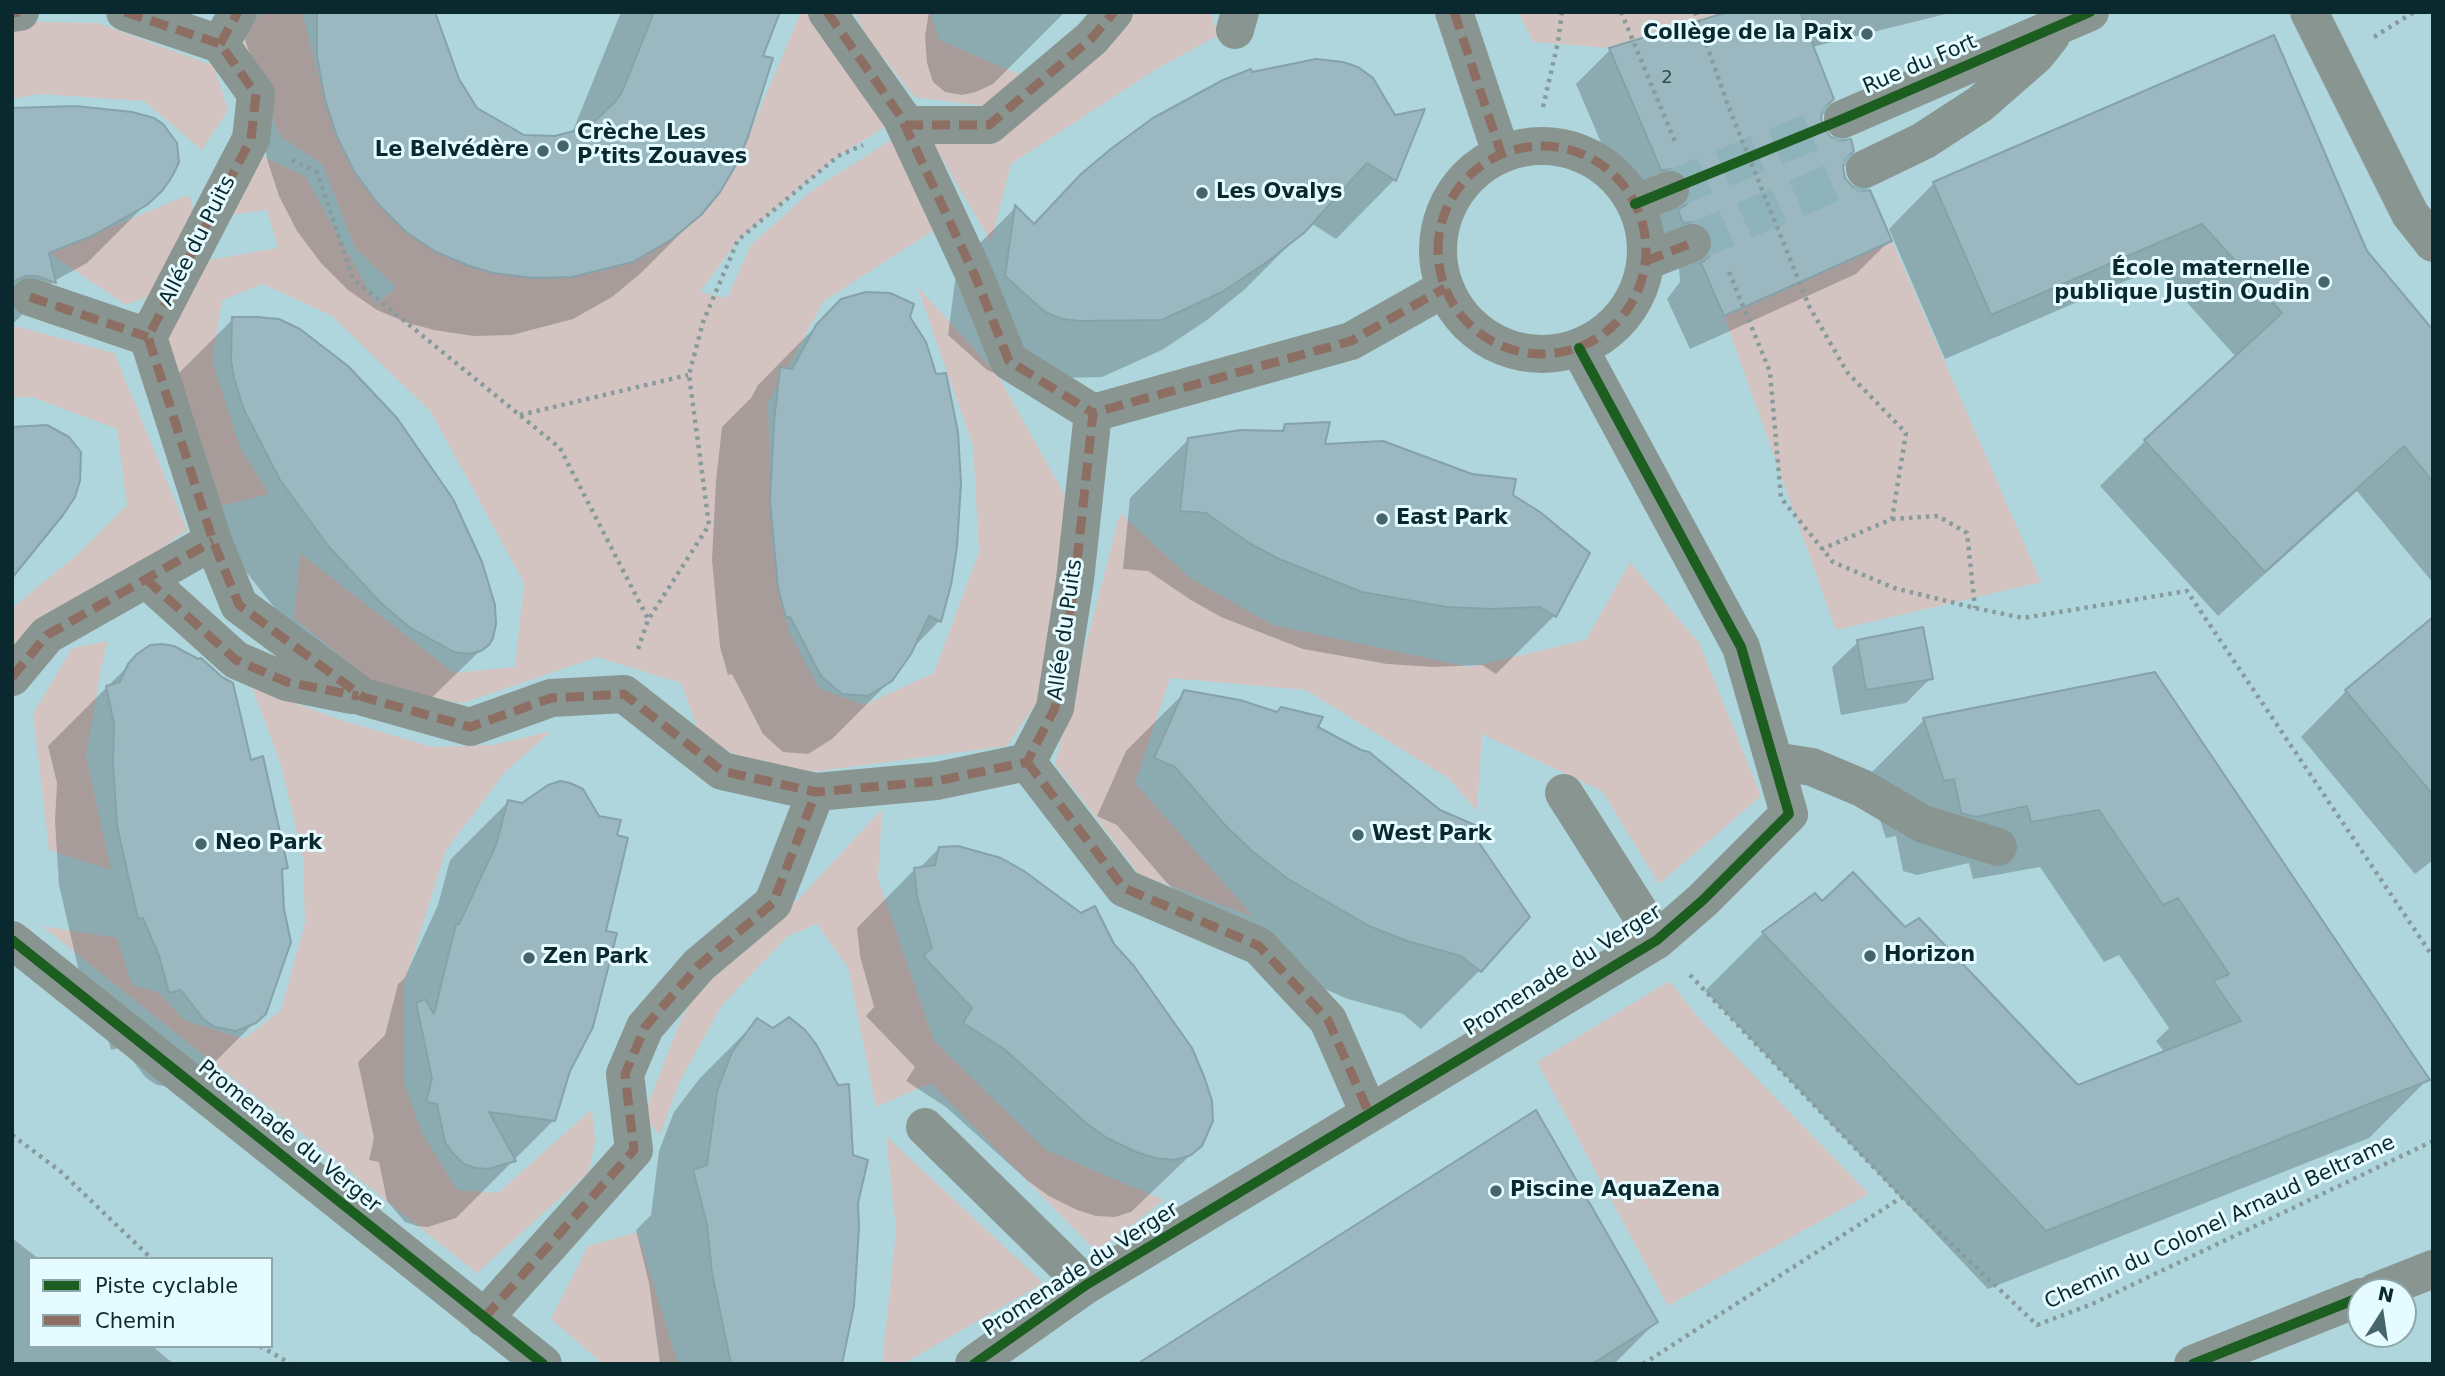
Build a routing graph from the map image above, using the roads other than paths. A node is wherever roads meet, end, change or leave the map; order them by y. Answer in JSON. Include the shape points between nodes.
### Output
{"nodes":[{"id":1,"x":20,"y":12,"type":"edge"},
{"id":2,"x":125,"y":12,"type":"edge"},
{"id":3,"x":827,"y":12,"type":"edge"},
{"id":4,"x":1114,"y":12,"type":"edge"},
{"id":5,"x":1454,"y":12,"type":"edge"},
{"id":6,"x":2309,"y":12,"type":"edge"},
{"id":7,"x":12,"y":13,"type":"edge"},
{"id":8,"x":2074,"y":19,"type":"edge"},
{"id":9,"x":229,"y":28,"type":"edge"},
{"id":10,"x":1843,"y":120,"type":"tunnel mouth"},
{"id":11,"x":905,"y":125,"type":"junction"},
{"id":12,"x":1501,"y":153,"type":"junction"},
{"id":13,"x":1865,"y":169,"type":"tunnel mouth"},
{"id":14,"x":1692,"y":243,"type":"tunnel mouth"},
{"id":15,"x":2433,"y":243,"type":"edge"},
{"id":16,"x":1646,"y":261,"type":"junction"},
{"id":17,"x":1445,"y":288,"type":"junction"},
{"id":18,"x":30,"y":297,"type":"dead end"},
{"id":19,"x":148,"y":337,"type":"junction"},
{"id":20,"x":1579,"y":348,"type":"junction"},
{"id":21,"x":1093,"y":413,"type":"junction"},
{"id":22,"x":213,"y":541,"type":"junction"},
{"id":23,"x":146,"y":579,"type":"junction"},
{"id":24,"x":12,"y":677,"type":"edge"},
{"id":25,"x":363,"y":697,"type":"junction"},
{"id":26,"x":1774,"y":761,"type":"junction"},
{"id":27,"x":1027,"y":762,"type":"junction"},
{"id":28,"x":816,"y":792,"type":"junction"},
{"id":29,"x":1564,"y":793,"type":"dead end"},
{"id":30,"x":1998,"y":847,"type":"dead end"},
{"id":31,"x":12,"y":940,"type":"edge"},
{"id":32,"x":1657,"y":940,"type":"junction"},
{"id":33,"x":1369,"y":1112,"type":"junction"},
{"id":34,"x":925,"y":1127,"type":"dead end"},
{"id":35,"x":2433,"y":1269,"type":"edge"},
{"id":36,"x":2410,"y":1278,"type":"edge"},
{"id":37,"x":1086,"y":1285,"type":"junction"},
{"id":38,"x":2347,"y":1303,"type":"edge"},
{"id":39,"x":484,"y":1318,"type":"junction"},
{"id":40,"x":543,"y":1364,"type":"edge"},
{"id":41,"x":974,"y":1364,"type":"edge"},
{"id":42,"x":2193,"y":1364,"type":"edge"}],
"edges":[{"from":1,"to":7,"type":"street"},
{"from":2,"to":9,"type":"street","name":"Allée du Puits"},
{"from":3,"to":11,"type":"street"},
{"from":4,"to":11,"type":"street","via":[[1092,38],[989,125]]},
{"from":5,"to":12,"type":"street"},
{"from":6,"to":15,"type":"street","via":[[2410,214]]},
{"from":8,"to":10,"type":"street","name":"Rue du Fort"},
{"from":8,"to":13,"type":"street","name":"Rue du Fort","via":[[1980,104],[1923,141]]},
{"from":9,"to":19,"type":"street","name":"Allée du Puits","via":[[256,94],[251,139]]},
{"from":11,"to":21,"type":"street","via":[[1009,361]]},
{"from":12,"to":16,"type":"street","via":[[1534,145],[1568,149],[1600,162],[1625,185],[1653,197],[1642,215]]},
{"from":12,"to":17,"type":"street","via":[[1473,170],[1453,195],[1440,225],[1438,257]]},
{"from":14,"to":16,"type":"street"},
{"from":16,"to":20,"type":"street","via":[[1630,309],[1608,332]]},
{"from":17,"to":20,"type":"street","via":[[1462,316],[1486,338],[1515,351],[1547,355]]},
{"from":17,"to":21,"type":"street","via":[[1350,341]]},
{"from":18,"to":19,"type":"street"},
{"from":19,"to":22,"type":"street"},
{"from":20,"to":26,"type":"street","name":"Promenade du Verger","via":[[1741,647]]},
{"from":21,"to":27,"type":"street","name":"Allée du Puits","via":[[1055,708]]},
{"from":22,"to":23,"type":"street"},
{"from":22,"to":25,"type":"street","via":[[239,605]]},
{"from":23,"to":24,"type":"street","via":[[47,635]]},
{"from":23,"to":25,"type":"street","via":[[236,660],[287,681]]},
{"from":25,"to":28,"type":"street","via":[[470,727],[551,698],[624,694],[722,771]]},
{"from":26,"to":30,"type":"street","via":[[1812,767],[1862,788],[1923,824]]},
{"from":26,"to":32,"type":"street","name":"Promenade du Verger","via":[[1788,814]]},
{"from":27,"to":28,"type":"street","via":[[937,781]]},
{"from":27,"to":33,"type":"street","via":[[1124,888],[1259,946],[1328,1020]]},
{"from":28,"to":39,"type":"street","via":[[773,903],[699,965],[645,1027],[625,1074],[635,1150]]},
{"from":29,"to":32,"type":"street"},
{"from":31,"to":39,"type":"street","name":"Promenade du Verger"},
{"from":32,"to":33,"type":"street","name":"Promenade du Verger"},
{"from":33,"to":37,"type":"street","name":"Promenade du Verger"},
{"from":34,"to":37,"type":"street"},
{"from":35,"to":36,"type":"street"},
{"from":37,"to":41,"type":"street","name":"Promenade du Verger"},
{"from":38,"to":42,"type":"street"},
{"from":39,"to":40,"type":"street","name":"Promenade du Verger"}]}
